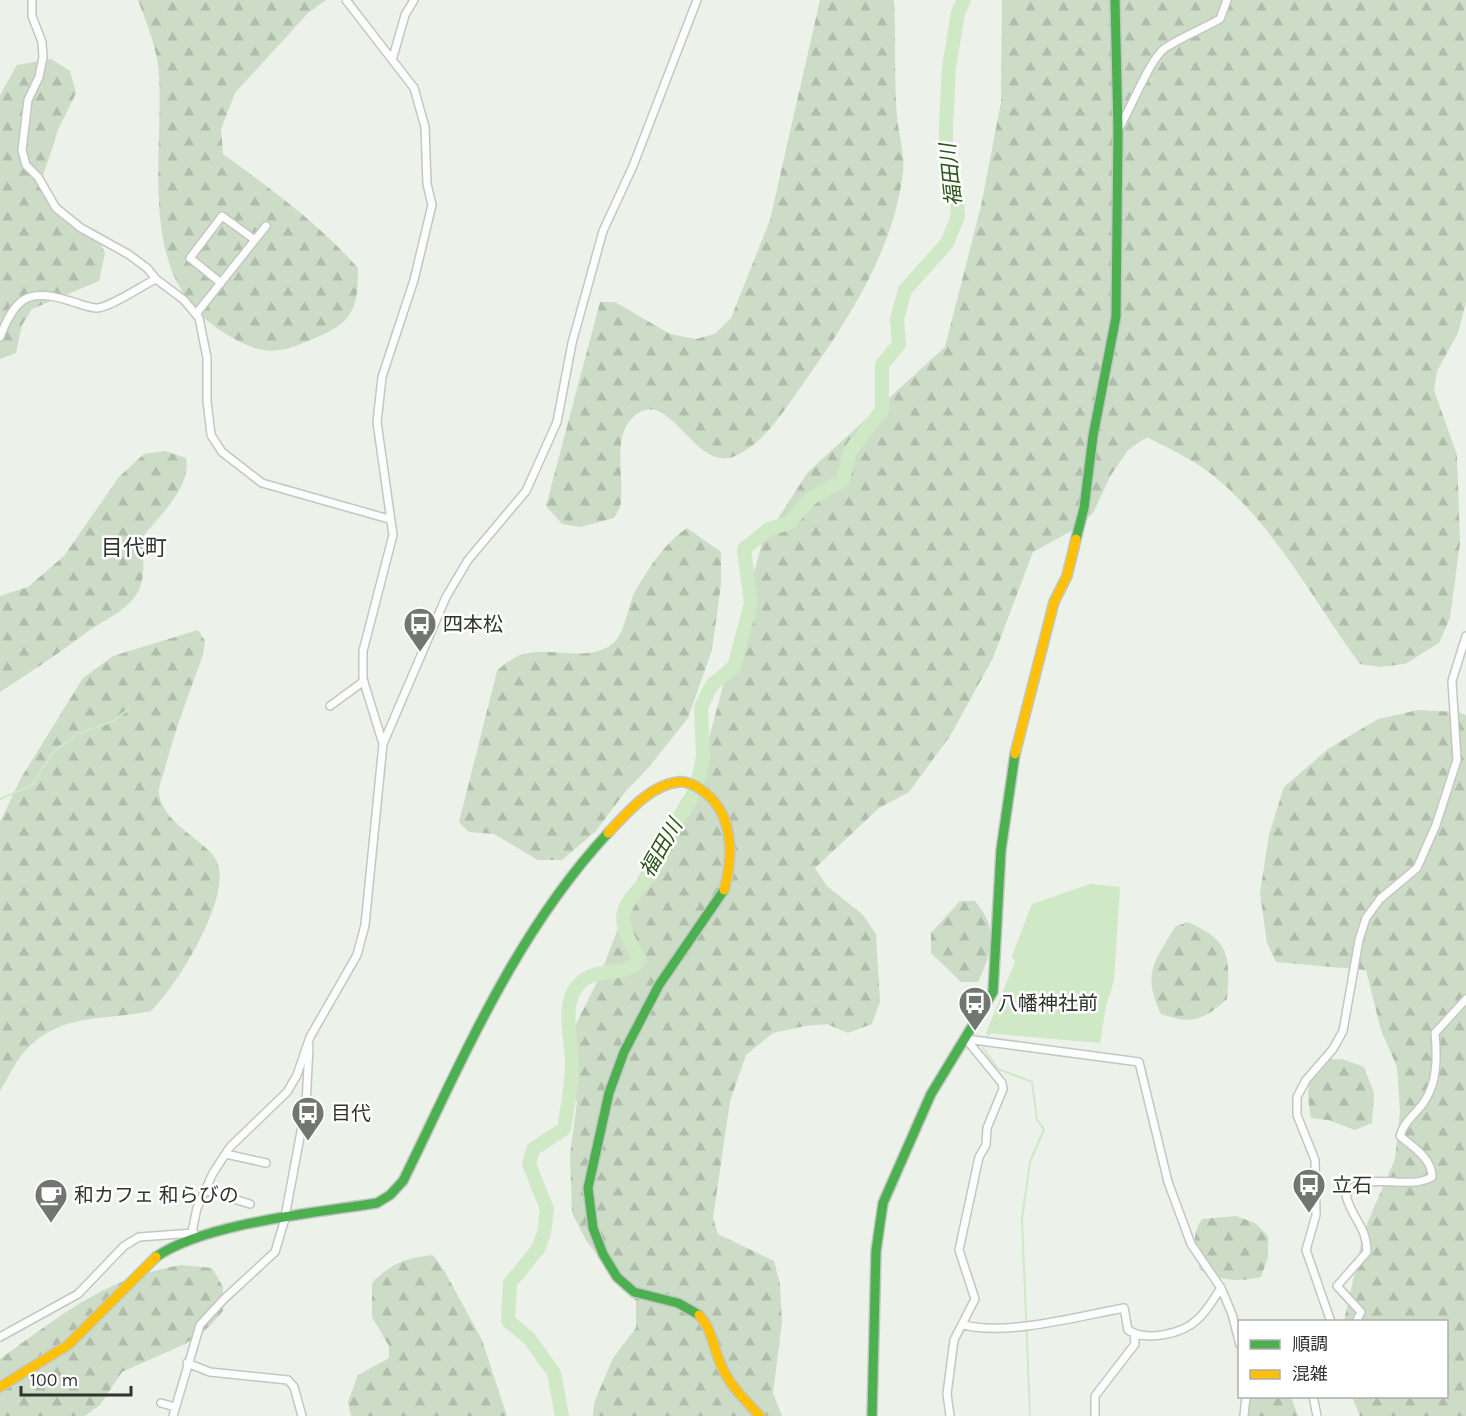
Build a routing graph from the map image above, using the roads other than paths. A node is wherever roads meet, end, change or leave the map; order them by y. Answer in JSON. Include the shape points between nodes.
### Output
{"nodes":[{"id":1,"x":32,"y":0,"type":"edge"},
{"id":2,"x":346,"y":0,"type":"edge"},
{"id":3,"x":414,"y":0,"type":"edge"},
{"id":4,"x":697,"y":0,"type":"edge"},
{"id":5,"x":1115,"y":0,"type":"edge"},
{"id":6,"x":1227,"y":0,"type":"edge"},
{"id":7,"x":393,"y":57,"type":"junction"},
{"id":8,"x":1118,"y":130,"type":"junction"},
{"id":9,"x":266,"y":226,"type":"dead end"},
{"id":10,"x":255,"y":240,"type":"junction"},
{"id":11,"x":156,"y":279,"type":"junction"},
{"id":12,"x":221,"y":283,"type":"junction"},
{"id":13,"x":196,"y":314,"type":"junction"},
{"id":14,"x":0,"y":337,"type":"edge"},
{"id":15,"x":389,"y":519,"type":"junction"},
{"id":16,"x":1466,"y":636,"type":"edge"},
{"id":17,"x":364,"y":681,"type":"junction"},
{"id":18,"x":330,"y":706,"type":"dead end"},
{"id":19,"x":383,"y":744,"type":"junction"},
{"id":20,"x":1466,"y":999,"type":"edge"},
{"id":21,"x":310,"y":1037,"type":"junction"},
{"id":22,"x":966,"y":1039,"type":"junction"},
{"id":23,"x":226,"y":1154,"type":"junction"},
{"id":24,"x":266,"y":1163,"type":"dead end"},
{"id":25,"x":205,"y":1190,"type":"junction"},
{"id":26,"x":250,"y":1204,"type":"dead end"},
{"id":27,"x":282,"y":1219,"type":"junction"},
{"id":28,"x":192,"y":1232,"type":"junction"},
{"id":29,"x":201,"y":1238,"type":"junction"},
{"id":30,"x":1221,"y":1288,"type":"junction"},
{"id":31,"x":1330,"y":1320,"type":"edge"},
{"id":32,"x":1357,"y":1320,"type":"edge"},
{"id":33,"x":964,"y":1325,"type":"junction"},
{"id":34,"x":1134,"y":1334,"type":"junction"},
{"id":35,"x":0,"y":1337,"type":"edge"},
{"id":36,"x":1238,"y":1341,"type":"edge"},
{"id":37,"x":188,"y":1363,"type":"junction"},
{"id":38,"x":0,"y":1387,"type":"edge"},
{"id":39,"x":1246,"y":1398,"type":"edge"},
{"id":40,"x":1313,"y":1398,"type":"edge"},
{"id":41,"x":161,"y":1404,"type":"dead end"},
{"id":42,"x":175,"y":1407,"type":"junction"},
{"id":43,"x":173,"y":1416,"type":"edge"},
{"id":44,"x":302,"y":1416,"type":"edge"},
{"id":45,"x":760,"y":1416,"type":"edge"},
{"id":46,"x":873,"y":1416,"type":"edge"},
{"id":47,"x":950,"y":1416,"type":"edge"},
{"id":48,"x":1095,"y":1416,"type":"edge"},
{"id":49,"x":1244,"y":1416,"type":"edge"},
{"id":50,"x":1317,"y":1416,"type":"edge"}],
"edges":[{"from":1,"to":11,"type":"street","via":[[32,16],[43,57],[39,78],[28,100],[22,150],[26,165],[56,208],[81,228],[128,254]]},
{"from":2,"to":7,"type":"street","via":[[373,38]]},
{"from":3,"to":7,"type":"street","via":[[405,15]]},
{"from":4,"to":19,"type":"street","via":[[633,166],[603,231],[572,343],[557,422],[526,490],[468,561],[446,597]]},
{"from":5,"to":8,"type":"street"},
{"from":6,"to":8,"type":"street","via":[[1220,19],[1164,49],[1153,62]]},
{"from":7,"to":15,"type":"street","via":[[414,88],[426,127],[427,184],[432,205],[414,280],[382,376],[377,422]]},
{"from":8,"to":22,"type":"street","via":[[1116,317],[1093,436],[1084,508],[1067,576],[1054,602],[1012,764],[1001,850],[993,992]]},
{"from":9,"to":10,"type":"street"},
{"from":10,"to":12,"type":"street"},
{"from":10,"to":12,"type":"street","via":[[222,216],[190,258]]},
{"from":11,"to":13,"type":"street"},
{"from":11,"to":14,"type":"street","via":[[109,306],[97,308],[49,294],[34,294],[9,314]]},
{"from":12,"to":13,"type":"street"},
{"from":13,"to":15,"type":"street","via":[[207,358],[211,435],[222,452],[262,483]]},
{"from":15,"to":17,"type":"street","via":[[393,535],[363,651]]},
{"from":16,"to":31,"type":"street","via":[[1452,681],[1457,760],[1436,825],[1417,868],[1380,898],[1366,918],[1343,1031],[1297,1097],[1297,1115],[1315,1160],[1316,1215],[1306,1250]]},
{"from":17,"to":18,"type":"street"},
{"from":17,"to":19,"type":"street"},
{"from":19,"to":21,"type":"street","via":[[365,925],[357,955]]},
{"from":20,"to":32,"type":"street","via":[[1435,1033],[1438,1059],[1432,1083],[1425,1101],[1403,1126],[1400,1136],[1426,1158],[1432,1177],[1413,1184],[1362,1182],[1346,1195],[1348,1207],[1367,1238],[1367,1252],[1337,1286],[1361,1312]]},
{"from":21,"to":23,"type":"street","via":[[287,1092]]},
{"from":21,"to":27,"type":"street","via":[[306,1105]]},
{"from":22,"to":30,"type":"street","via":[[1139,1062],[1168,1182],[1191,1244]]},
{"from":22,"to":33,"type":"street","via":[[1004,1089],[987,1128],[959,1250],[975,1299]]},
{"from":22,"to":46,"type":"street","via":[[931,1094],[883,1203],[876,1251]]},
{"from":23,"to":24,"type":"street"},
{"from":23,"to":25,"type":"street"},
{"from":25,"to":26,"type":"street"},
{"from":25,"to":28,"type":"street"},
{"from":27,"to":29,"type":"street"},
{"from":27,"to":37,"type":"street","via":[[275,1252],[200,1325]]},
{"from":27,"to":45,"type":"street","via":[[377,1203],[390,1195],[403,1181],[498,990],[565,887],[633,805],[652,790],[673,781],[700,786],[725,814],[730,858],[726,882],[721,898],[690,935],[648,1005],[616,1070],[588,1179],[588,1207],[595,1236],[623,1283],[633,1292],[669,1299],[699,1314],[714,1336],[725,1374]]},
{"from":28,"to":29,"type":"street"},
{"from":28,"to":35,"type":"street","via":[[139,1237],[124,1246],[78,1294]]},
{"from":29,"to":38,"type":"street","via":[[177,1243],[156,1257],[68,1345]]},
{"from":30,"to":34,"type":"street","via":[[1197,1320],[1169,1334],[1148,1338]]},
{"from":30,"to":36,"type":"street"},
{"from":33,"to":34,"type":"street","via":[[1030,1325],[1124,1308],[1128,1330]]},
{"from":33,"to":47,"type":"street","via":[[954,1340],[947,1394]]},
{"from":34,"to":48,"type":"street","via":[[1135,1344],[1095,1396]]},
{"from":37,"to":42,"type":"street"},
{"from":37,"to":44,"type":"street","via":[[210,1372],[288,1380],[294,1387]]},
{"from":39,"to":49,"type":"street"},
{"from":40,"to":50,"type":"street"},
{"from":41,"to":42,"type":"street"},
{"from":42,"to":43,"type":"street"}]}
